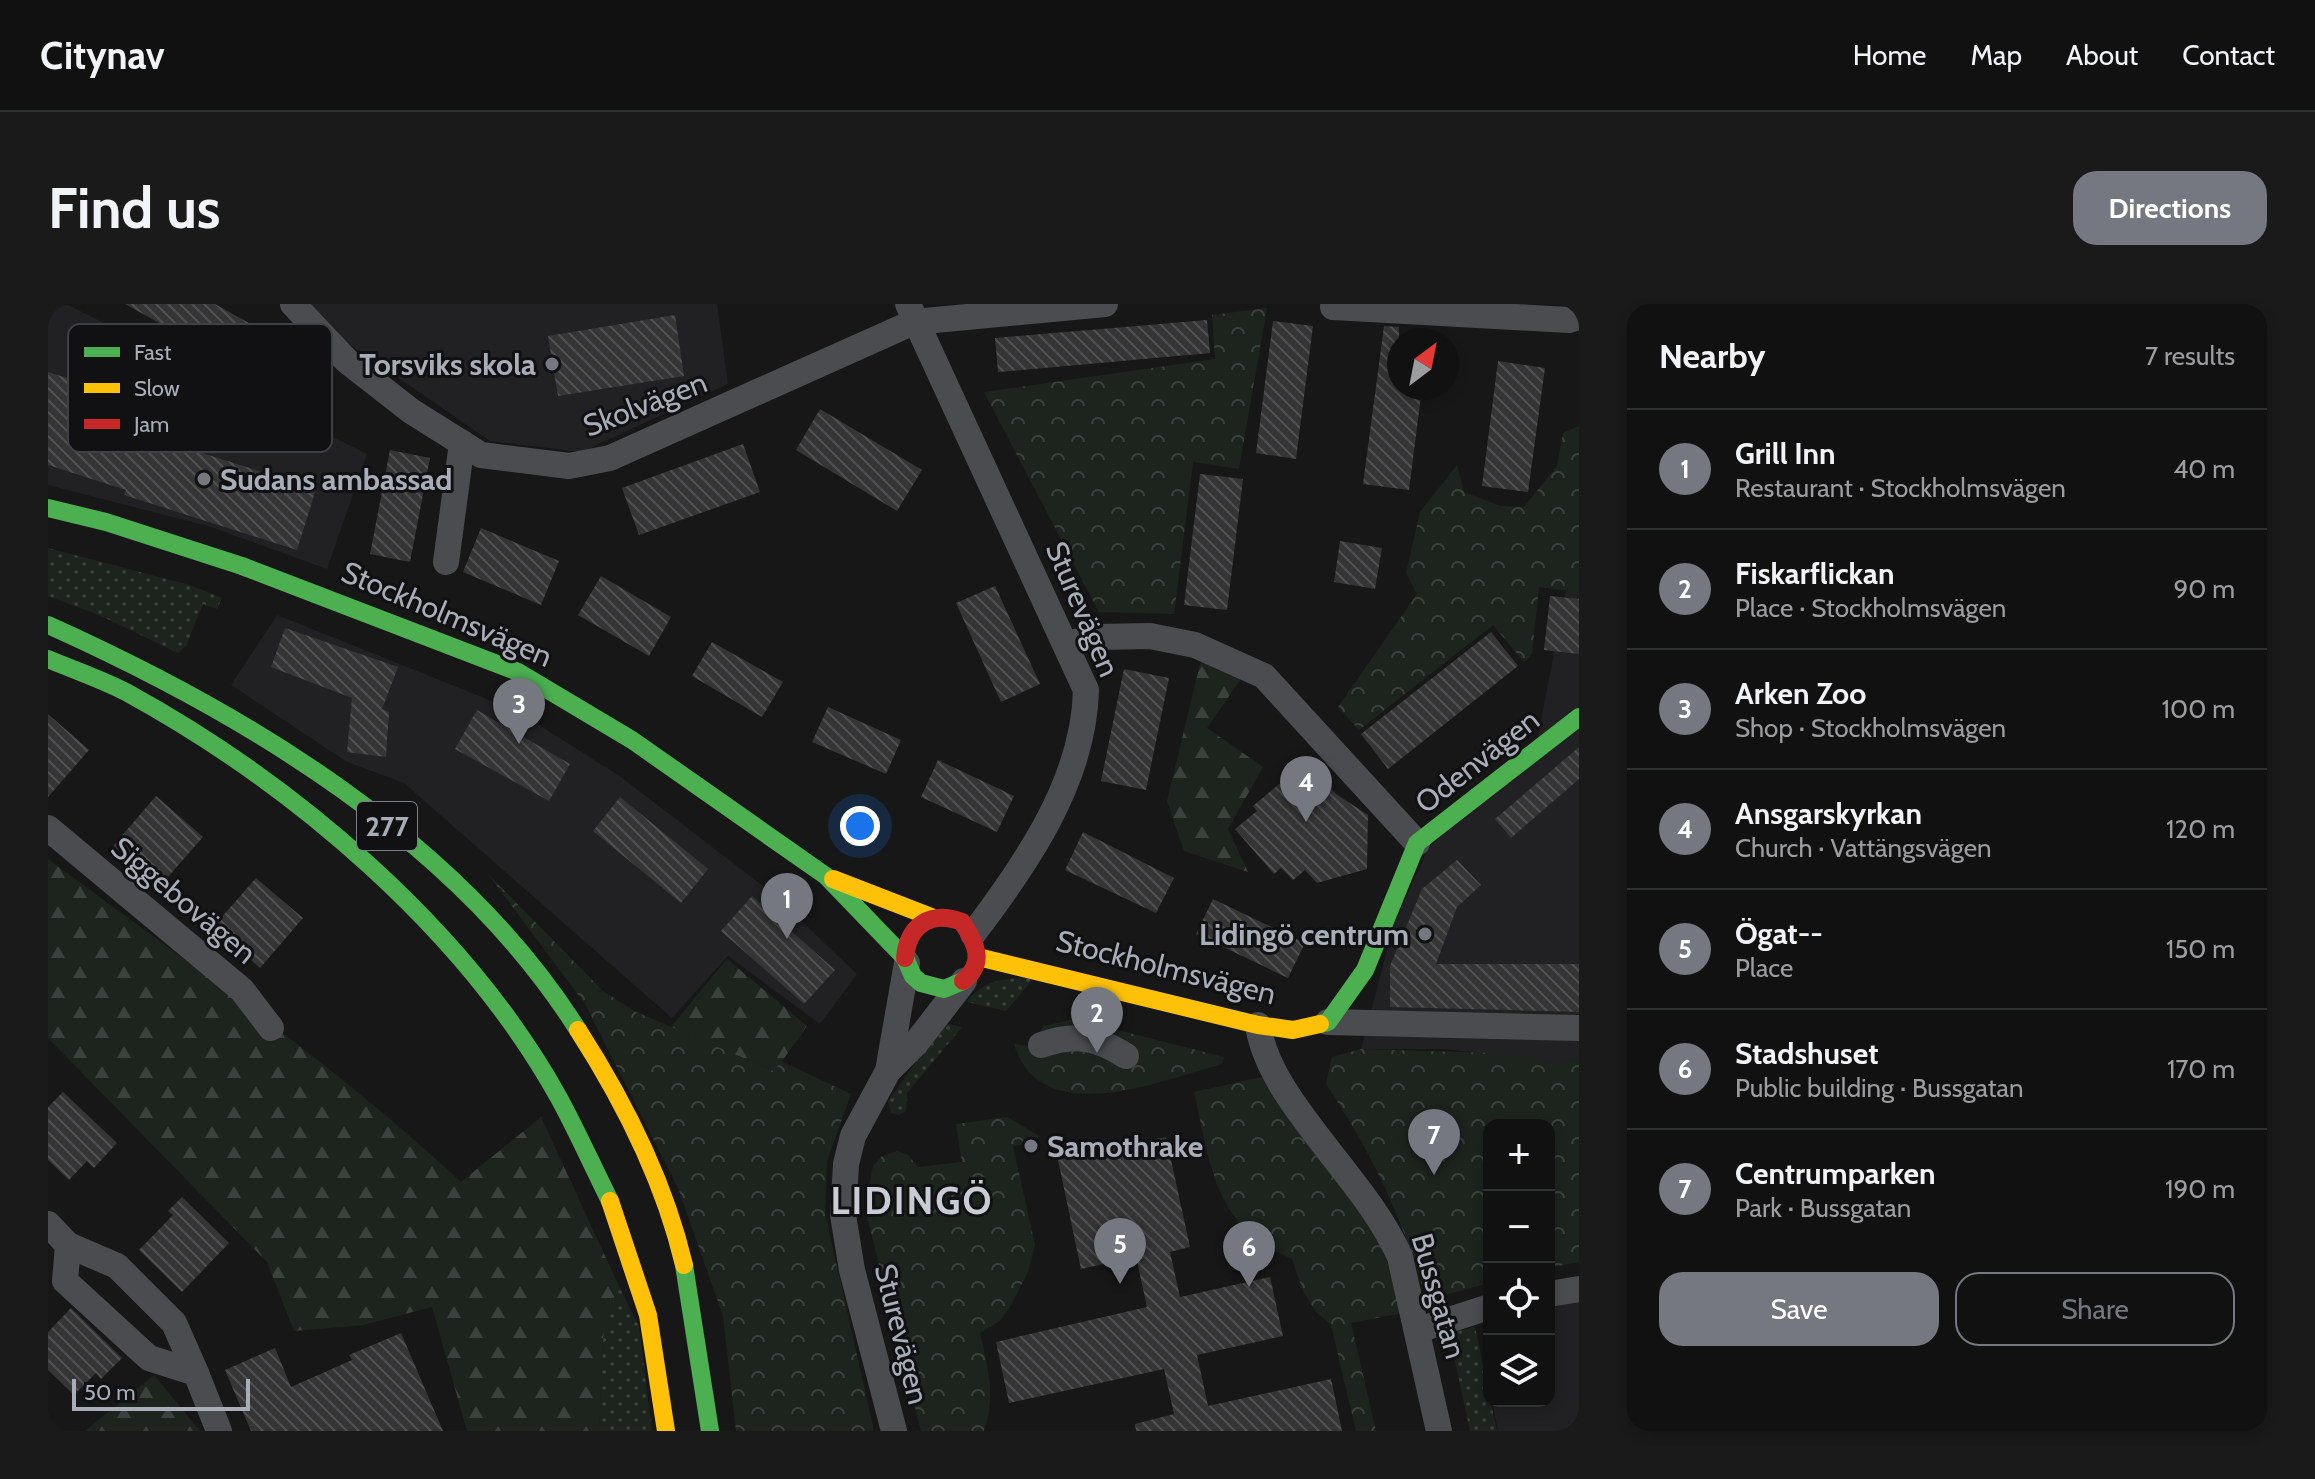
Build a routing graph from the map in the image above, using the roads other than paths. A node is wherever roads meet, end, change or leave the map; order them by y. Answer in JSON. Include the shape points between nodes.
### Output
{"nodes":[{"id":1,"x":293,"y":304,"type":"edge"},
{"id":2,"x":1105,"y":304,"type":"edge"},
{"id":3,"x":1333,"y":307,"type":"dead end"},
{"id":4,"x":911,"y":313,"type":"edge"},
{"id":5,"x":1579,"y":317,"type":"edge"},
{"id":6,"x":312,"y":324,"type":"edge"},
{"id":7,"x":332,"y":345,"type":"edge"},
{"id":8,"x":462,"y":443,"type":"junction"},
{"id":9,"x":48,"y":508,"type":"edge"},
{"id":10,"x":446,"y":562,"type":"dead end"},
{"id":11,"x":48,"y":625,"type":"edge"},
{"id":12,"x":1067,"y":644,"type":"junction"},
{"id":13,"x":48,"y":659,"type":"edge"},
{"id":14,"x":1579,"y":717,"type":"edge"},
{"id":15,"x":48,"y":828,"type":"edge"},
{"id":16,"x":1417,"y":843,"type":"junction"},
{"id":17,"x":826,"y":876,"type":"junction"},
{"id":18,"x":931,"y":917,"type":"junction"},
{"id":19,"x":976,"y":946,"type":"junction"},
{"id":20,"x":906,"y":961,"type":"junction"},
{"id":21,"x":964,"y":981,"type":"junction"},
{"id":22,"x":1328,"y":1022,"type":"junction"},
{"id":23,"x":1258,"y":1025,"type":"junction"},
{"id":24,"x":271,"y":1028,"type":"dead end"},
{"id":25,"x":1579,"y":1028,"type":"edge"},
{"id":26,"x":1041,"y":1045,"type":"dead end"},
{"id":27,"x":1126,"y":1056,"type":"dead end"},
{"id":28,"x":888,"y":1071,"type":"junction"},
{"id":29,"x":48,"y":1224,"type":"edge"},
{"id":30,"x":68,"y":1245,"type":"junction"},
{"id":31,"x":1579,"y":1289,"type":"edge"},
{"id":32,"x":1555,"y":1293,"type":"edge"},
{"id":33,"x":1483,"y":1309,"type":"edge"},
{"id":34,"x":1418,"y":1330,"type":"junction"},
{"id":35,"x":196,"y":1373,"type":"junction"},
{"id":36,"x":219,"y":1431,"type":"edge"},
{"id":37,"x":666,"y":1431,"type":"edge"},
{"id":38,"x":710,"y":1431,"type":"edge"},
{"id":39,"x":894,"y":1431,"type":"edge"},
{"id":40,"x":1439,"y":1431,"type":"edge"}],
"edges":[{"from":1,"to":6,"type":"street","name":"Skolvägen"},
{"from":2,"to":4,"type":"street","name":"Skolvägen"},
{"from":3,"to":5,"type":"street"},
{"from":4,"to":8,"type":"street","name":"Skolvägen","via":[[610,458],[569,466],[481,455]]},
{"from":4,"to":12,"type":"street","name":"Sturevägen"},
{"from":7,"to":8,"type":"street","name":"Skolvägen","via":[[411,411]]},
{"from":8,"to":10,"type":"street"},
{"from":9,"to":17,"type":"main road","name":"Stockholmsvägen","via":[[242,566],[518,672],[632,740]]},
{"from":11,"to":38,"type":"main road","number":"277","via":[[179,685],[319,772],[436,867],[485,914],[548,988],[596,1055],[664,1194],[699,1339]]},
{"from":12,"to":16,"type":"street","via":[[1150,636],[1195,645],[1264,676]]},
{"from":12,"to":19,"type":"street","name":"Sturevägen","via":[[1086,690],[1076,761]]},
{"from":13,"to":37,"type":"main road","number":"277","via":[[125,691],[307,810],[402,893],[489,994],[566,1110],[626,1238],[651,1319]]},
{"from":14,"to":16,"type":"main road","name":"Odenvägen"},
{"from":15,"to":24,"type":"street","name":"Siggebovägen","via":[[242,990]]},
{"from":16,"to":22,"type":"main road","name":"Odenvägen","via":[[1365,970]]},
{"from":17,"to":18,"type":"main road","name":"Stockholmsvägen"},
{"from":17,"to":20,"type":"main road","name":"Stockholmsvägen"},
{"from":18,"to":19,"type":"main road","name":"Stockholmsvägen","via":[[954,918]]},
{"from":18,"to":20,"type":"main road","via":[[912,930]]},
{"from":19,"to":21,"type":"main road"},
{"from":19,"to":23,"type":"main road","name":"Stockholmsvägen"},
{"from":20,"to":21,"type":"main road","name":"Stockholmsvägen","via":[[913,976],[932,988]]},
{"from":20,"to":28,"type":"street","name":"Sturevägen"},
{"from":21,"to":28,"type":"street","name":"Sturevägen"},
{"from":22,"to":23,"type":"main road","name":"Stockholmsvägen","via":[[1293,1030]]},
{"from":22,"to":25,"type":"street","name":"Stockholmsvägen"},
{"from":23,"to":34,"type":"street","name":"Bussgatan","via":[[1280,1084],[1373,1204],[1388,1232],[1400,1257]]},
{"from":26,"to":27,"type":"street","via":[[1095,1038]]},
{"from":28,"to":39,"type":"street","name":"Sturevägen","via":[[853,1136],[843,1215]]},
{"from":29,"to":30,"type":"street"},
{"from":30,"to":35,"type":"street","via":[[117,1266],[174,1323]]},
{"from":30,"to":35,"type":"street","via":[[65,1281],[149,1358]]},
{"from":31,"to":32,"type":"street"},
{"from":33,"to":34,"type":"street"},
{"from":34,"to":40,"type":"street","name":"Bussgatan"},
{"from":35,"to":36,"type":"street"}]}
